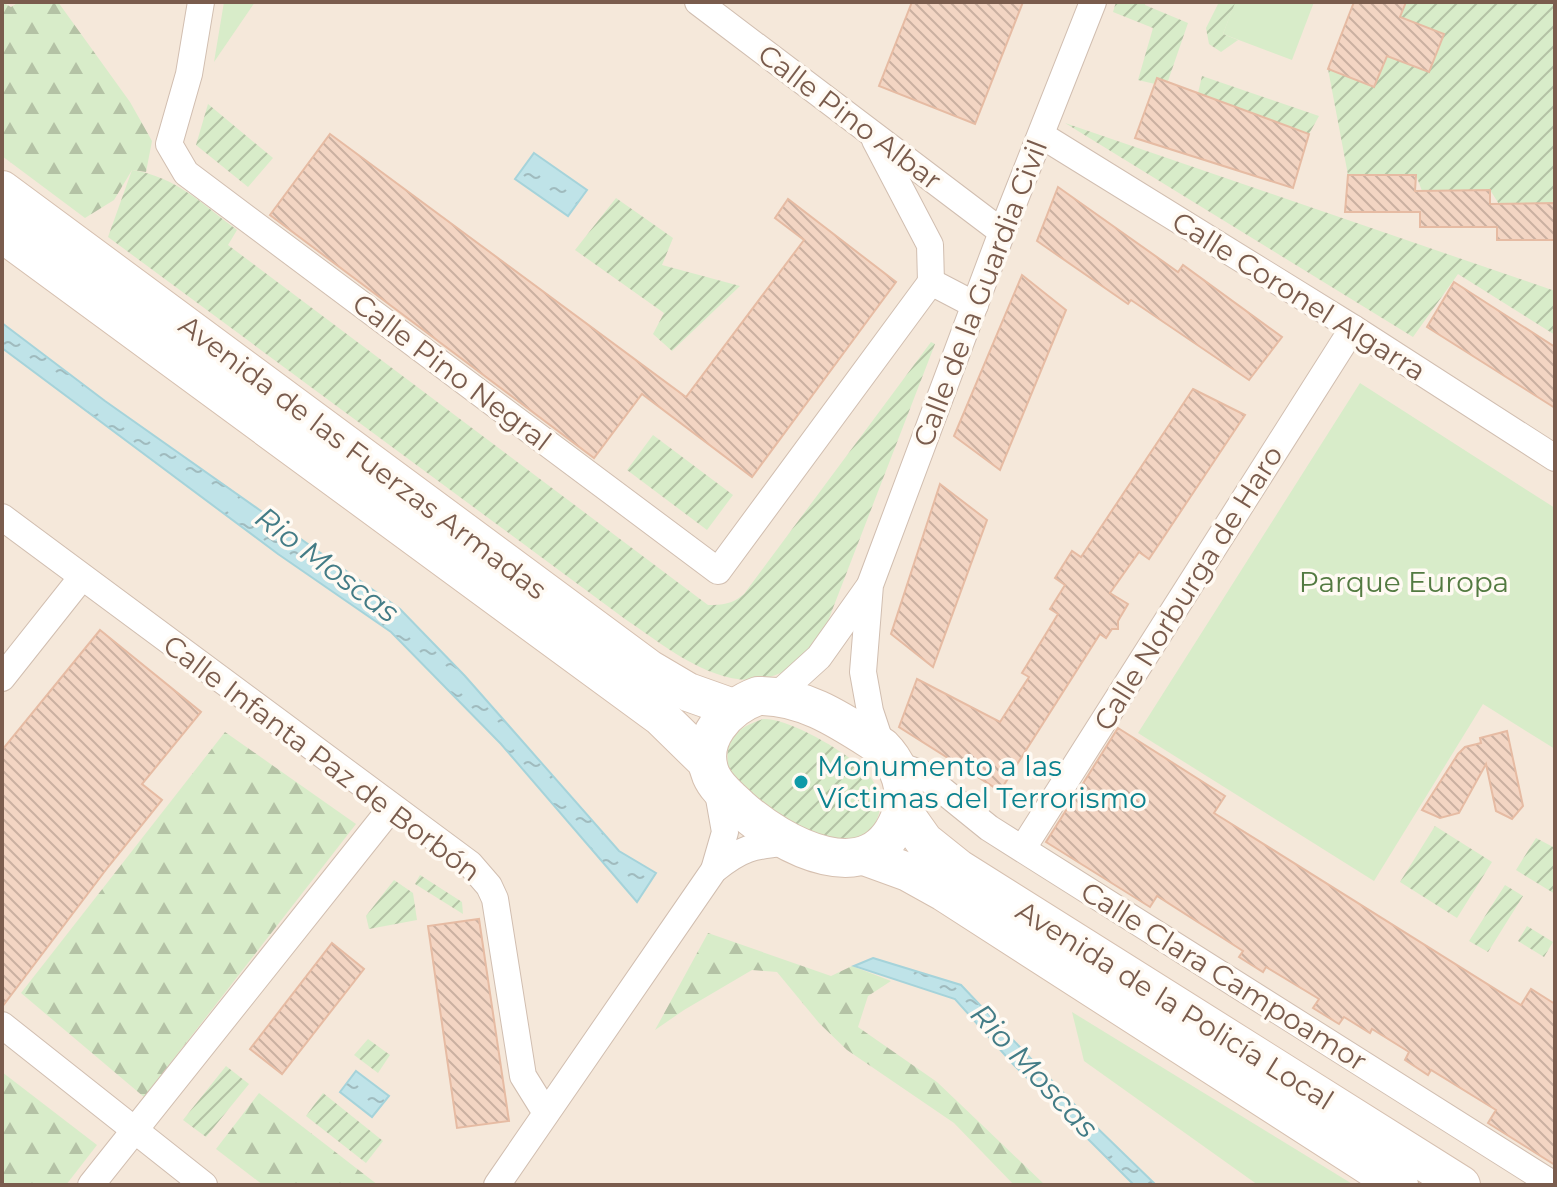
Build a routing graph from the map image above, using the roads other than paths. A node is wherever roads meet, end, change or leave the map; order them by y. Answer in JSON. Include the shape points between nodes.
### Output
{"nodes":[{"id":1,"x":201,"y":2,"type":"edge"},
{"id":2,"x":698,"y":2,"type":"edge"},
{"id":3,"x":1093,"y":2,"type":"edge"},
{"id":4,"x":871,"y":133,"type":"junction"},
{"id":5,"x":1041,"y":135,"type":"junction"},
{"id":6,"x":2,"y":190,"type":"edge"},
{"id":7,"x":1002,"y":232,"type":"junction"},
{"id":8,"x":2,"y":233,"type":"edge"},
{"id":9,"x":931,"y":282,"type":"junction"},
{"id":10,"x":975,"y":305,"type":"junction"},
{"id":11,"x":1353,"y":328,"type":"junction"},
{"id":12,"x":1555,"y":458,"type":"edge"},
{"id":13,"x":2,"y":517,"type":"edge"},
{"id":14,"x":718,"y":571,"type":"joint"},
{"id":15,"x":82,"y":577,"type":"junction"},
{"id":16,"x":870,"y":585,"type":"junction"},
{"id":17,"x":2,"y":678,"type":"edge"},
{"id":18,"x":776,"y":696,"type":"junction"},
{"id":19,"x":733,"y":708,"type":"junction"},
{"id":20,"x":890,"y":756,"type":"junction"},
{"id":21,"x":712,"y":774,"type":"junction"},
{"id":22,"x":392,"y":807,"type":"junction"},
{"id":23,"x":902,"y":810,"type":"junction"},
{"id":24,"x":791,"y":842,"type":"junction"},
{"id":25,"x":1023,"y":848,"type":"junction"},
{"id":26,"x":864,"y":856,"type":"junction"},
{"id":27,"x":714,"y":870,"type":"junction"},
{"id":28,"x":2,"y":1025,"type":"edge"},
{"id":29,"x":546,"y":1113,"type":"junction"},
{"id":30,"x":134,"y":1130,"type":"junction"},
{"id":31,"x":91,"y":1185,"type":"edge"},
{"id":32,"x":204,"y":1185,"type":"edge"},
{"id":33,"x":497,"y":1185,"type":"edge"},
{"id":34,"x":1399,"y":1185,"type":"edge"},
{"id":35,"x":1461,"y":1185,"type":"edge"},
{"id":36,"x":1554,"y":1185,"type":"edge"}],
"edges":[{"from":1,"to":14,"type":"street","name":"Calle Pino Negral","via":[[189,74],[169,144],[186,173]]},
{"from":2,"to":4,"type":"street","name":"Calle Pino Albar"},
{"from":3,"to":5,"type":"street","name":"Calle de la Guardia Civil"},
{"from":4,"to":7,"type":"street","name":"Calle Pino Albar"},
{"from":4,"to":9,"type":"street","via":[[930,245]]},
{"from":5,"to":7,"type":"street","name":"Calle de la Guardia Civil"},
{"from":5,"to":11,"type":"street","name":"Calle Coronel Algarra"},
{"from":6,"to":19,"type":"main road","name":"Avenida de las Fuerzas Armadas","via":[[649,669],[688,692]]},
{"from":7,"to":10,"type":"street","name":"Calle de la Guardia Civil"},
{"from":8,"to":21,"type":"main road","name":"Avenida de las Fuerzas Armadas","via":[[661,717]]},
{"from":9,"to":10,"type":"street"},
{"from":9,"to":14,"type":"street","name":"Calle de la Guardia Civil"},
{"from":10,"to":16,"type":"street","name":"Calle de la Guardia Civil"},
{"from":11,"to":12,"type":"street","name":"Calle Coronel Algarra"},
{"from":11,"to":25,"type":"street","name":"Calle Norburga de Haro"},
{"from":13,"to":15,"type":"street","name":"Calle Infanta Paz de Borbón"},
{"from":15,"to":17,"type":"street"},
{"from":15,"to":22,"type":"street","name":"Calle Infanta Paz de Borbón"},
{"from":16,"to":18,"type":"street","name":"Calle de la Guardia Civil","via":[[819,657]]},
{"from":16,"to":20,"type":"street","name":"Calle de la Guardia Civil","via":[[863,672],[870,711]]},
{"from":18,"to":19,"type":"main road","via":[[758,696]]},
{"from":18,"to":20,"type":"main road","via":[[825,713]]},
{"from":19,"to":21,"type":"main road","via":[[711,738]]},
{"from":20,"to":23,"type":"main road","via":[[902,784]]},
{"from":20,"to":25,"type":"street","name":"Calle Clara Campoamor"},
{"from":21,"to":24,"type":"main road","via":[[752,818]]},
{"from":21,"to":27,"type":"street","via":[[725,832]]},
{"from":22,"to":29,"type":"street","name":"Calle Infanta Paz de Borbón","via":[[470,864],[489,886],[499,916],[523,1076]]},
{"from":22,"to":30,"type":"street"},
{"from":23,"to":26,"type":"main road","via":[[887,837]]},
{"from":23,"to":35,"type":"main road","name":"Avenida de la Policía Local","via":[[924,841],[968,875]]},
{"from":24,"to":26,"type":"main road","via":[[827,857]]},
{"from":24,"to":27,"type":"street","via":[[752,846]]},
{"from":25,"to":36,"type":"street","name":"Calle Clara Campoamor"},
{"from":26,"to":34,"type":"main road","name":"Avenida de la Policía Local","via":[[944,892]]},
{"from":27,"to":29,"type":"street"},
{"from":28,"to":30,"type":"street"},
{"from":29,"to":33,"type":"street"},
{"from":30,"to":31,"type":"street"},
{"from":30,"to":32,"type":"street"}]}
